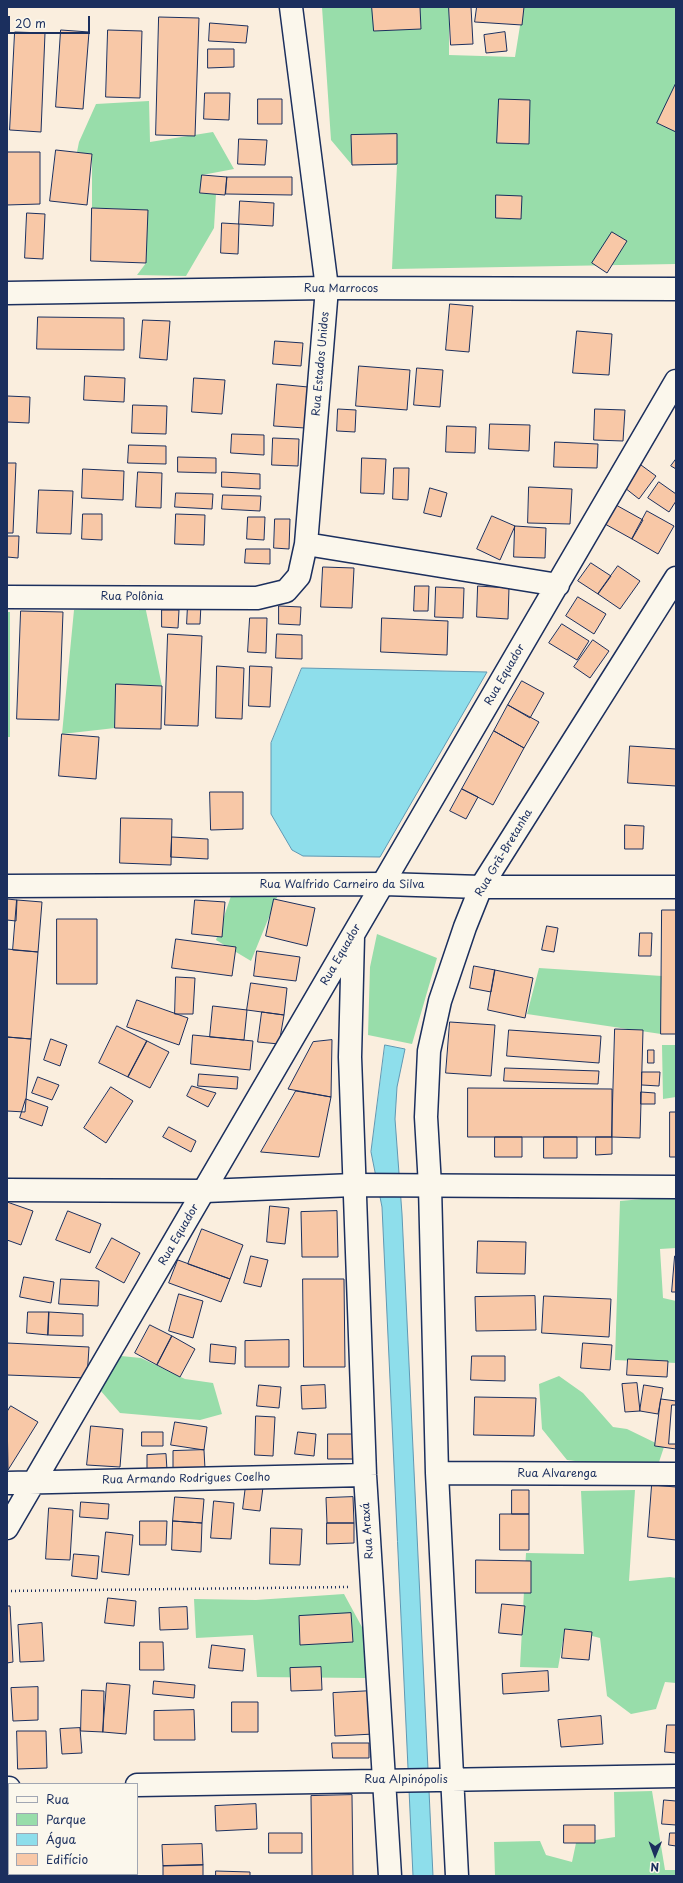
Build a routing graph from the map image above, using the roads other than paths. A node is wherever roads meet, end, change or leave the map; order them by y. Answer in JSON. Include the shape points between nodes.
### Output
{"nodes":[{"id":1,"x":291,"y":7,"type":"edge"},
{"id":2,"x":327,"y":288,"type":"junction"},
{"id":3,"x":676,"y":289,"type":"edge"},
{"id":4,"x":7,"y":293,"type":"edge"},
{"id":5,"x":676,"y":381,"type":"edge"},
{"id":6,"x":306,"y":544,"type":"junction"},
{"id":7,"x":558,"y":585,"type":"junction"},
{"id":8,"x":674,"y":586,"type":"edge"},
{"id":9,"x":7,"y":597,"type":"edge"},
{"id":10,"x":257,"y":598,"type":"joint"},
{"id":11,"x":384,"y":884,"type":"junction"},
{"id":12,"x":7,"y":886,"type":"edge"},
{"id":13,"x":481,"y":887,"type":"junction"},
{"id":14,"x":676,"y":887,"type":"edge"},
{"id":15,"x":353,"y":933,"type":"junction"},
{"id":16,"x":354,"y":1185,"type":"junction"},
{"id":17,"x":430,"y":1186,"type":"junction"},
{"id":18,"x":676,"y":1187,"type":"edge"},
{"id":19,"x":7,"y":1190,"type":"edge"},
{"id":20,"x":205,"y":1191,"type":"junction"},
{"id":21,"x":438,"y":1473,"type":"junction"},
{"id":22,"x":676,"y":1474,"type":"edge"},
{"id":23,"x":365,"y":1475,"type":"junction"},
{"id":24,"x":7,"y":1483,"type":"edge"},
{"id":25,"x":34,"y":1483,"type":"junction"},
{"id":26,"x":7,"y":1528,"type":"edge"},
{"id":27,"x":676,"y":1776,"type":"edge"},
{"id":28,"x":393,"y":1780,"type":"junction"},
{"id":29,"x":447,"y":1780,"type":"junction"},
{"id":30,"x":138,"y":1785,"type":"edge"},
{"id":31,"x":390,"y":1876,"type":"edge"},
{"id":32,"x":457,"y":1876,"type":"edge"}],
"edges":[{"from":1,"to":2,"type":"street","name":"Rua Estados Unidos"},
{"from":2,"to":3,"type":"street","name":"Rua Marrocos"},
{"from":2,"to":4,"type":"street","name":"Rua Marrocos"},
{"from":2,"to":6,"type":"street","name":"Rua Estados Unidos"},
{"from":5,"to":7,"type":"street","name":"Rua Equador"},
{"from":6,"to":7,"type":"street"},
{"from":6,"to":10,"type":"street","name":"Rua Estados Unidos","via":[[298,576],[286,591]]},
{"from":7,"to":11,"type":"street","name":"Rua Equador"},
{"from":8,"to":13,"type":"street","name":"Rua Grã-Bretanha"},
{"from":9,"to":10,"type":"street","name":"Rua Polônia"},
{"from":11,"to":12,"type":"street","name":"Rua Walfrido Carneiro da Silva"},
{"from":11,"to":13,"type":"street","name":"Rua Walfrido Carneiro da Silva"},
{"from":11,"to":15,"type":"street","name":"Rua Equador"},
{"from":13,"to":14,"type":"street","name":"Rua Walfrido Carneiro da Silva"},
{"from":13,"to":17,"type":"street","name":"Rua Grã-Bretanha","via":[[440,1001],[429,1051],[426,1117]]},
{"from":15,"to":16,"type":"street","via":[[350,1057]]},
{"from":15,"to":20,"type":"street","name":"Rua Equador"},
{"from":16,"to":17,"type":"street"},
{"from":16,"to":20,"type":"street"},
{"from":16,"to":23,"type":"street","name":"Rua Araxá"},
{"from":17,"to":18,"type":"street"},
{"from":17,"to":21,"type":"street"},
{"from":19,"to":20,"type":"street"},
{"from":20,"to":25,"type":"street","name":"Rua Equador"},
{"from":21,"to":22,"type":"street","name":"Rua Alvarenga"},
{"from":21,"to":29,"type":"street"},
{"from":23,"to":25,"type":"street","name":"Rua Armando Rodrigues Coelho"},
{"from":23,"to":28,"type":"street","name":"Rua Araxá","via":[[372,1587]]},
{"from":24,"to":25,"type":"street","name":"Rua Armando Rodrigues Coelho"},
{"from":25,"to":26,"type":"street","name":"Rua Equador"},
{"from":27,"to":29,"type":"street","name":"Rua Alpinópolis"},
{"from":28,"to":29,"type":"street","name":"Rua Alpinópolis"},
{"from":28,"to":30,"type":"street","name":"Rua Alpinópolis"},
{"from":28,"to":31,"type":"street","name":"Rua Araxá"},
{"from":29,"to":32,"type":"street"}]}
